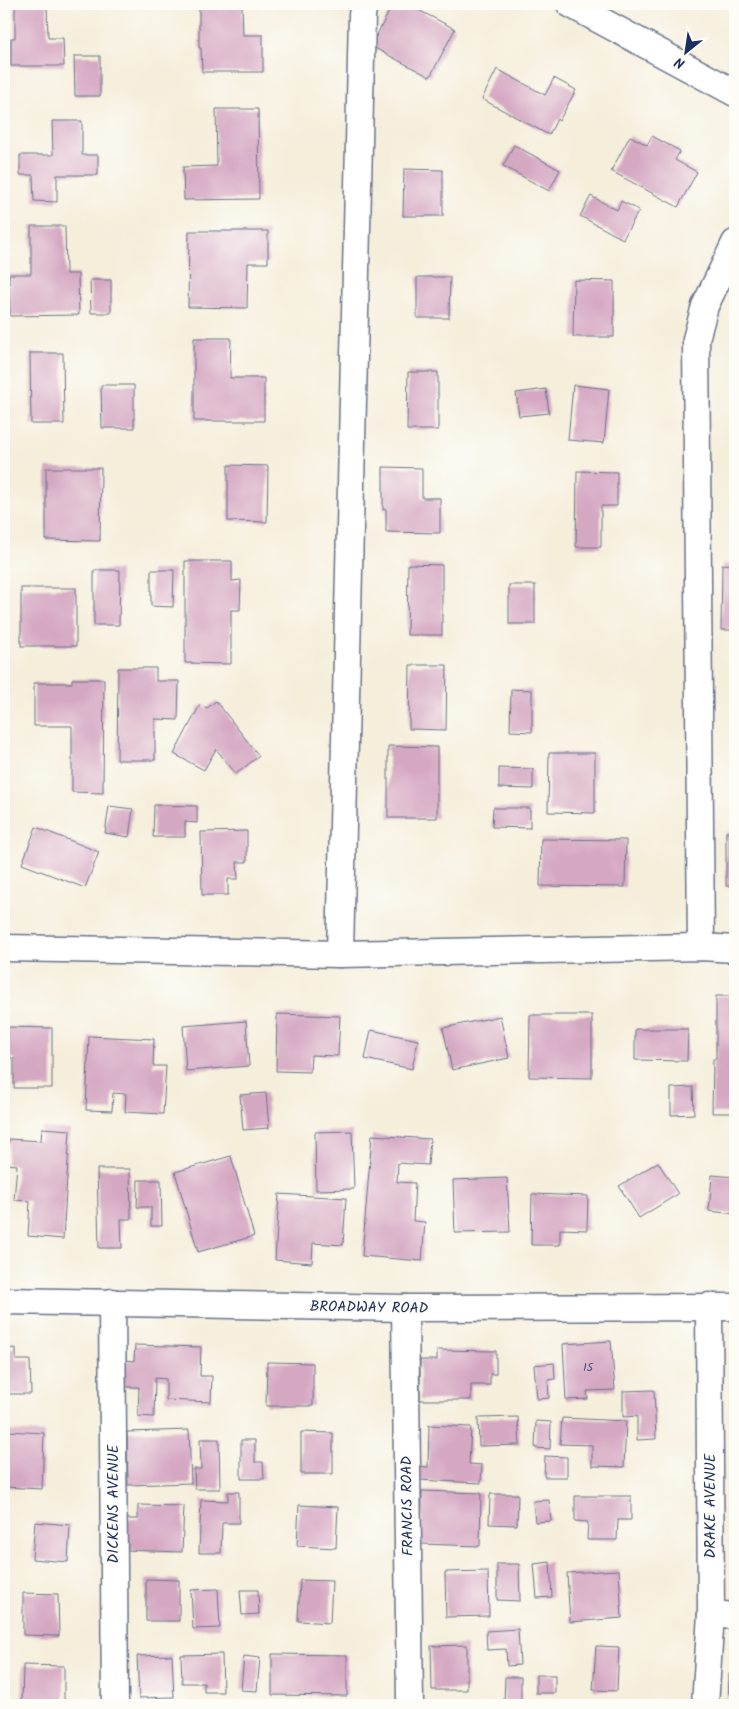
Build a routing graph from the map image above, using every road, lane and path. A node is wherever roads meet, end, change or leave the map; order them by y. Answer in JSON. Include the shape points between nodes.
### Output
{"nodes":[{"id":1,"x":364,"y":4,"type":"edge"},
{"id":2,"x":570,"y":4,"type":"edge"},
{"id":3,"x":735,"y":93,"type":"edge"},
{"id":4,"x":735,"y":243,"type":"edge"},
{"id":5,"x":701,"y":947,"type":"junction"},
{"id":6,"x":4,"y":948,"type":"edge"},
{"id":7,"x":735,"y":949,"type":"edge"},
{"id":8,"x":340,"y":954,"type":"junction"},
{"id":9,"x":4,"y":1301,"type":"edge"},
{"id":10,"x":112,"y":1302,"type":"junction"},
{"id":11,"x":709,"y":1306,"type":"junction"},
{"id":12,"x":735,"y":1307,"type":"edge"},
{"id":13,"x":405,"y":1308,"type":"junction"},
{"id":14,"x":723,"y":1615,"type":"edge"},
{"id":15,"x":115,"y":1705,"type":"edge"},
{"id":16,"x":410,"y":1705,"type":"edge"},
{"id":17,"x":704,"y":1705,"type":"edge"}],
"edges":[{"from":1,"to":8,"type":"street"},
{"from":2,"to":3,"type":"street"},
{"from":4,"to":5,"type":"street","via":[[705,306],[696,339]]},
{"from":5,"to":7,"type":"street"},
{"from":5,"to":8,"type":"street"},
{"from":6,"to":8,"type":"street"},
{"from":9,"to":10,"type":"street","name":"BROADWAY ROAD"},
{"from":10,"to":13,"type":"street","name":"BROADWAY ROAD"},
{"from":10,"to":15,"type":"street","name":"DICKENS AVENUE"},
{"from":11,"to":12,"type":"street","name":"BROADWAY ROAD"},
{"from":11,"to":13,"type":"street","name":"BROADWAY ROAD"},
{"from":11,"to":14,"type":"street","name":"DRAKE AVENUE"},
{"from":13,"to":16,"type":"street","name":"FRANCIS ROAD"},
{"from":14,"to":17,"type":"street","name":"DRAKE AVENUE"}]}
